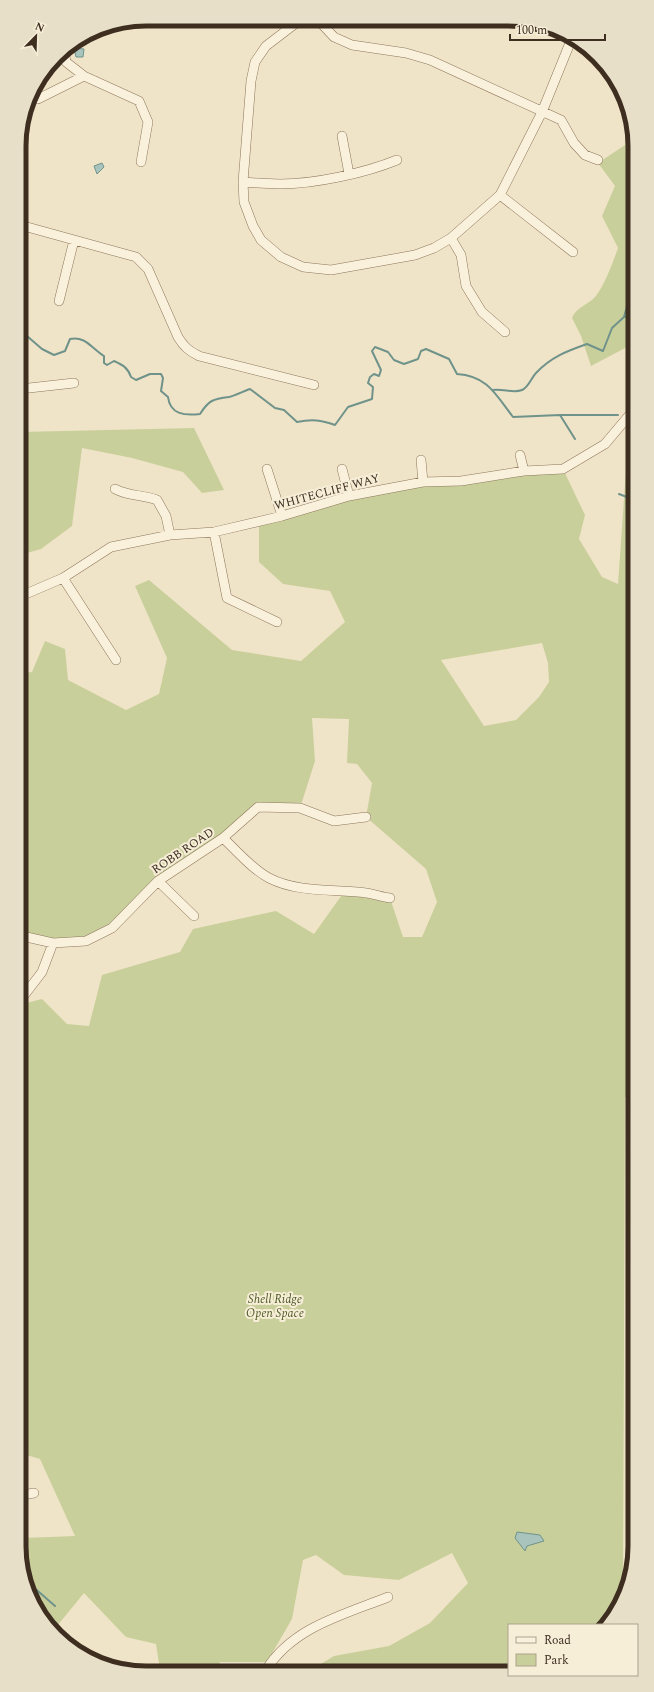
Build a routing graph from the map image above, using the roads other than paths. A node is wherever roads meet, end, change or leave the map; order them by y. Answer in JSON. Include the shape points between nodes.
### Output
{"nodes":[{"id":1,"x":292,"y":26,"type":"edge"},
{"id":2,"x":324,"y":26,"type":"edge"},
{"id":3,"x":570,"y":43,"type":"edge"},
{"id":4,"x":65,"y":58,"type":"edge"},
{"id":5,"x":84,"y":76,"type":"junction"},
{"id":6,"x":38,"y":99,"type":"dead end"},
{"id":7,"x":542,"y":112,"type":"junction"},
{"id":8,"x":342,"y":136,"type":"dead end"},
{"id":9,"x":397,"y":160,"type":"dead end"},
{"id":10,"x":598,"y":160,"type":"dead end"},
{"id":11,"x":142,"y":162,"type":"dead end"},
{"id":12,"x":349,"y":174,"type":"junction"},
{"id":13,"x":243,"y":182,"type":"junction"},
{"id":14,"x":500,"y":195,"type":"junction"},
{"id":15,"x":26,"y":228,"type":"edge"},
{"id":16,"x":451,"y":238,"type":"junction"},
{"id":17,"x":74,"y":240,"type":"junction"},
{"id":18,"x":573,"y":252,"type":"dead end"},
{"id":19,"x":59,"y":301,"type":"dead end"},
{"id":20,"x":506,"y":332,"type":"dead end"},
{"id":21,"x":74,"y":383,"type":"dead end"},
{"id":22,"x":314,"y":385,"type":"dead end"},
{"id":23,"x":26,"y":387,"type":"edge"},
{"id":24,"x":628,"y":417,"type":"edge"},
{"id":25,"x":520,"y":456,"type":"dead end"},
{"id":26,"x":420,"y":460,"type":"dead end"},
{"id":27,"x":267,"y":469,"type":"dead end"},
{"id":28,"x":342,"y":469,"type":"dead end"},
{"id":29,"x":524,"y":472,"type":"junction"},
{"id":30,"x":422,"y":482,"type":"junction"},
{"id":31,"x":115,"y":489,"type":"dead end"},
{"id":32,"x":349,"y":496,"type":"junction"},
{"id":33,"x":282,"y":516,"type":"junction"},
{"id":34,"x":214,"y":532,"type":"junction"},
{"id":35,"x":170,"y":535,"type":"junction"},
{"id":36,"x":63,"y":578,"type":"junction"},
{"id":37,"x":26,"y":594,"type":"edge"},
{"id":38,"x":277,"y":622,"type":"dead end"},
{"id":39,"x":116,"y":660,"type":"dead end"},
{"id":40,"x":366,"y":817,"type":"dead end"},
{"id":41,"x":223,"y":838,"type":"junction"},
{"id":42,"x":158,"y":881,"type":"junction"},
{"id":43,"x":390,"y":898,"type":"dead end"},
{"id":44,"x":194,"y":916,"type":"dead end"},
{"id":45,"x":26,"y":937,"type":"edge"},
{"id":46,"x":53,"y":943,"type":"junction"},
{"id":47,"x":26,"y":993,"type":"edge"},
{"id":48,"x":34,"y":1493,"type":"dead end"},
{"id":49,"x":26,"y":1494,"type":"edge"},
{"id":50,"x":388,"y":1597,"type":"dead end"},
{"id":51,"x":269,"y":1666,"type":"edge"}],
"edges":[{"from":1,"to":13,"type":"street","via":[[266,46],[255,62],[250,80]]},
{"from":2,"to":7,"type":"street","via":[[334,37],[352,45],[406,53],[430,60]]},
{"from":3,"to":7,"type":"street"},
{"from":4,"to":5,"type":"street","via":[[66,62]]},
{"from":5,"to":6,"type":"street"},
{"from":5,"to":11,"type":"street","via":[[139,101],[148,122]]},
{"from":7,"to":10,"type":"street","via":[[561,120],[574,143],[585,155]]},
{"from":7,"to":14,"type":"street"},
{"from":8,"to":12,"type":"street"},
{"from":9,"to":12,"type":"street","via":[[381,167]]},
{"from":12,"to":13,"type":"street","via":[[310,182]]},
{"from":13,"to":16,"type":"street","via":[[244,202],[261,240],[281,257],[303,267],[331,270],[415,255]]},
{"from":14,"to":16,"type":"street"},
{"from":14,"to":18,"type":"street"},
{"from":15,"to":17,"type":"street"},
{"from":16,"to":20,"type":"street","via":[[461,255],[466,286],[482,312]]},
{"from":17,"to":19,"type":"street"},
{"from":17,"to":22,"type":"street","via":[[130,254],[144,262],[178,337],[190,352]]},
{"from":21,"to":23,"type":"street"},
{"from":24,"to":29,"type":"street","name":"WHITECLIFF WAY","via":[[604,444],[563,469]]},
{"from":25,"to":29,"type":"street"},
{"from":26,"to":30,"type":"street"},
{"from":27,"to":33,"type":"street"},
{"from":28,"to":32,"type":"street"},
{"from":29,"to":30,"type":"street","name":"WHITECLIFF WAY","via":[[461,481]]},
{"from":30,"to":32,"type":"street","name":"WHITECLIFF WAY"},
{"from":31,"to":35,"type":"street","via":[[129,496],[144,495],[157,500],[166,516]]},
{"from":32,"to":33,"type":"street","name":"WHITECLIFF WAY"},
{"from":33,"to":34,"type":"street","name":"WHITECLIFF WAY"},
{"from":34,"to":35,"type":"street","name":"WHITECLIFF WAY"},
{"from":34,"to":38,"type":"street","via":[[227,598]]},
{"from":35,"to":36,"type":"street","name":"WHITECLIFF WAY","via":[[111,547]]},
{"from":36,"to":37,"type":"street","name":"WHITECLIFF WAY"},
{"from":36,"to":39,"type":"street"},
{"from":40,"to":41,"type":"street","name":"ROBB ROAD","via":[[334,821],[300,808],[258,807]]},
{"from":41,"to":42,"type":"street","name":"ROBB ROAD"},
{"from":41,"to":43,"type":"street","via":[[254,868],[270,879],[289,885]]},
{"from":42,"to":44,"type":"street"},
{"from":42,"to":46,"type":"street","name":"ROBB ROAD","via":[[112,928],[86,941]]},
{"from":45,"to":46,"type":"street","name":"ROBB ROAD"},
{"from":46,"to":47,"type":"street","via":[[42,972]]},
{"from":48,"to":49,"type":"street"},
{"from":50,"to":51,"type":"street","via":[[318,1625],[298,1636]]}]}
